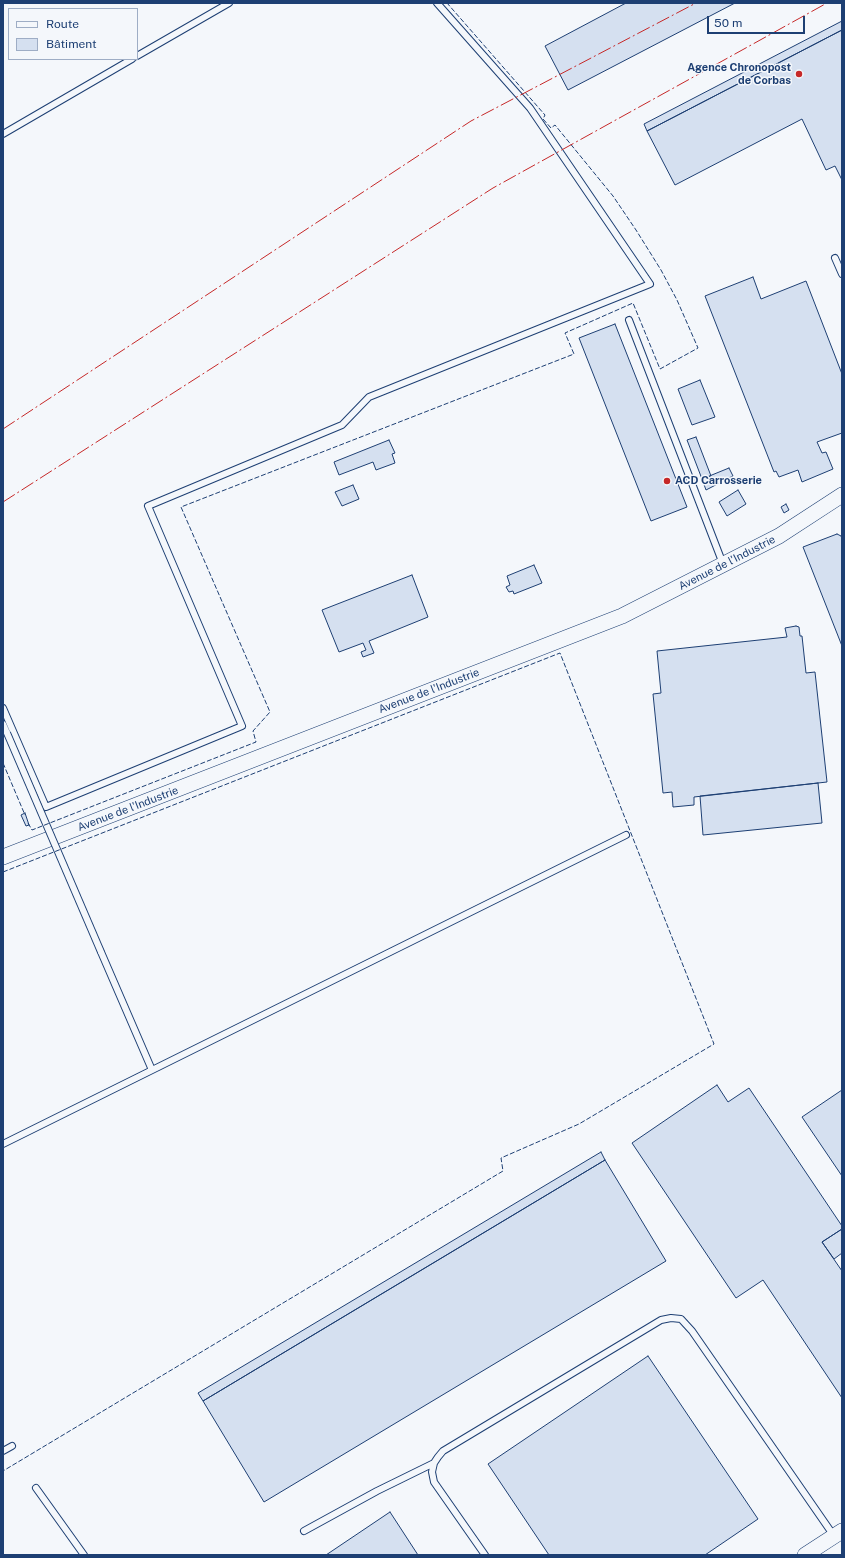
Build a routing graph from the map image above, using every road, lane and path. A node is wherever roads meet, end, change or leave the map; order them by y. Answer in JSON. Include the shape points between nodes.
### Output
{"nodes":[{"id":1,"x":229,"y":3,"type":"edge"},
{"id":2,"x":437,"y":3,"type":"edge"},
{"id":3,"x":138,"y":55,"type":"edge"},
{"id":4,"x":130,"y":60,"type":"edge"},
{"id":5,"x":3,"y":134,"type":"edge"},
{"id":6,"x":835,"y":258,"type":"dead end"},
{"id":7,"x":842,"y":274,"type":"edge"},
{"id":8,"x":629,"y":320,"type":"dead end"},
{"id":9,"x":842,"y":495,"type":"edge"},
{"id":10,"x":723,"y":564,"type":"junction"},
{"id":11,"x":3,"y":708,"type":"edge"},
{"id":12,"x":3,"y":724,"type":"edge"},
{"id":13,"x":626,"y":835,"type":"dead end"},
{"id":14,"x":3,"y":857,"type":"edge"},
{"id":15,"x":152,"y":1070,"type":"junction"},
{"id":16,"x":3,"y":1144,"type":"edge"},
{"id":17,"x":12,"y":1446,"type":"dead end"},
{"id":18,"x":3,"y":1451,"type":"edge"},
{"id":19,"x":434,"y":1463,"type":"junction"},
{"id":20,"x":36,"y":1488,"type":"dead end"},
{"id":21,"x":304,"y":1531,"type":"dead end"},
{"id":22,"x":838,"y":1534,"type":"edge"},
{"id":23,"x":84,"y":1555,"type":"edge"},
{"id":24,"x":485,"y":1555,"type":"edge"},
{"id":25,"x":805,"y":1555,"type":"edge"}],
"edges":[{"from":1,"to":3,"type":"lane"},
{"from":2,"to":11,"type":"lane","via":[[530,108],[650,284],[369,397],[342,425],[148,506],[242,726],[46,807]]},
{"from":4,"to":5,"type":"lane"},
{"from":6,"to":7,"type":"lane"},
{"from":8,"to":10,"type":"lane"},
{"from":9,"to":10,"type":"street","name":"Avenue de l'Industrie","via":[[779,536]]},
{"from":10,"to":14,"type":"street","name":"Avenue de l'Industrie","via":[[622,616]]},
{"from":12,"to":15,"type":"lane","bridge":true},
{"from":13,"to":15,"type":"lane"},
{"from":15,"to":16,"type":"lane"},
{"from":17,"to":18,"type":"lane"},
{"from":19,"to":21,"type":"lane","via":[[377,1490]]},
{"from":19,"to":22,"type":"lane","via":[[443,1452],[661,1320],[681,1318]]},
{"from":19,"to":24,"type":"lane","via":[[434,1482]]},
{"from":20,"to":23,"type":"lane"},
{"from":22,"to":25,"type":"street"}]}
